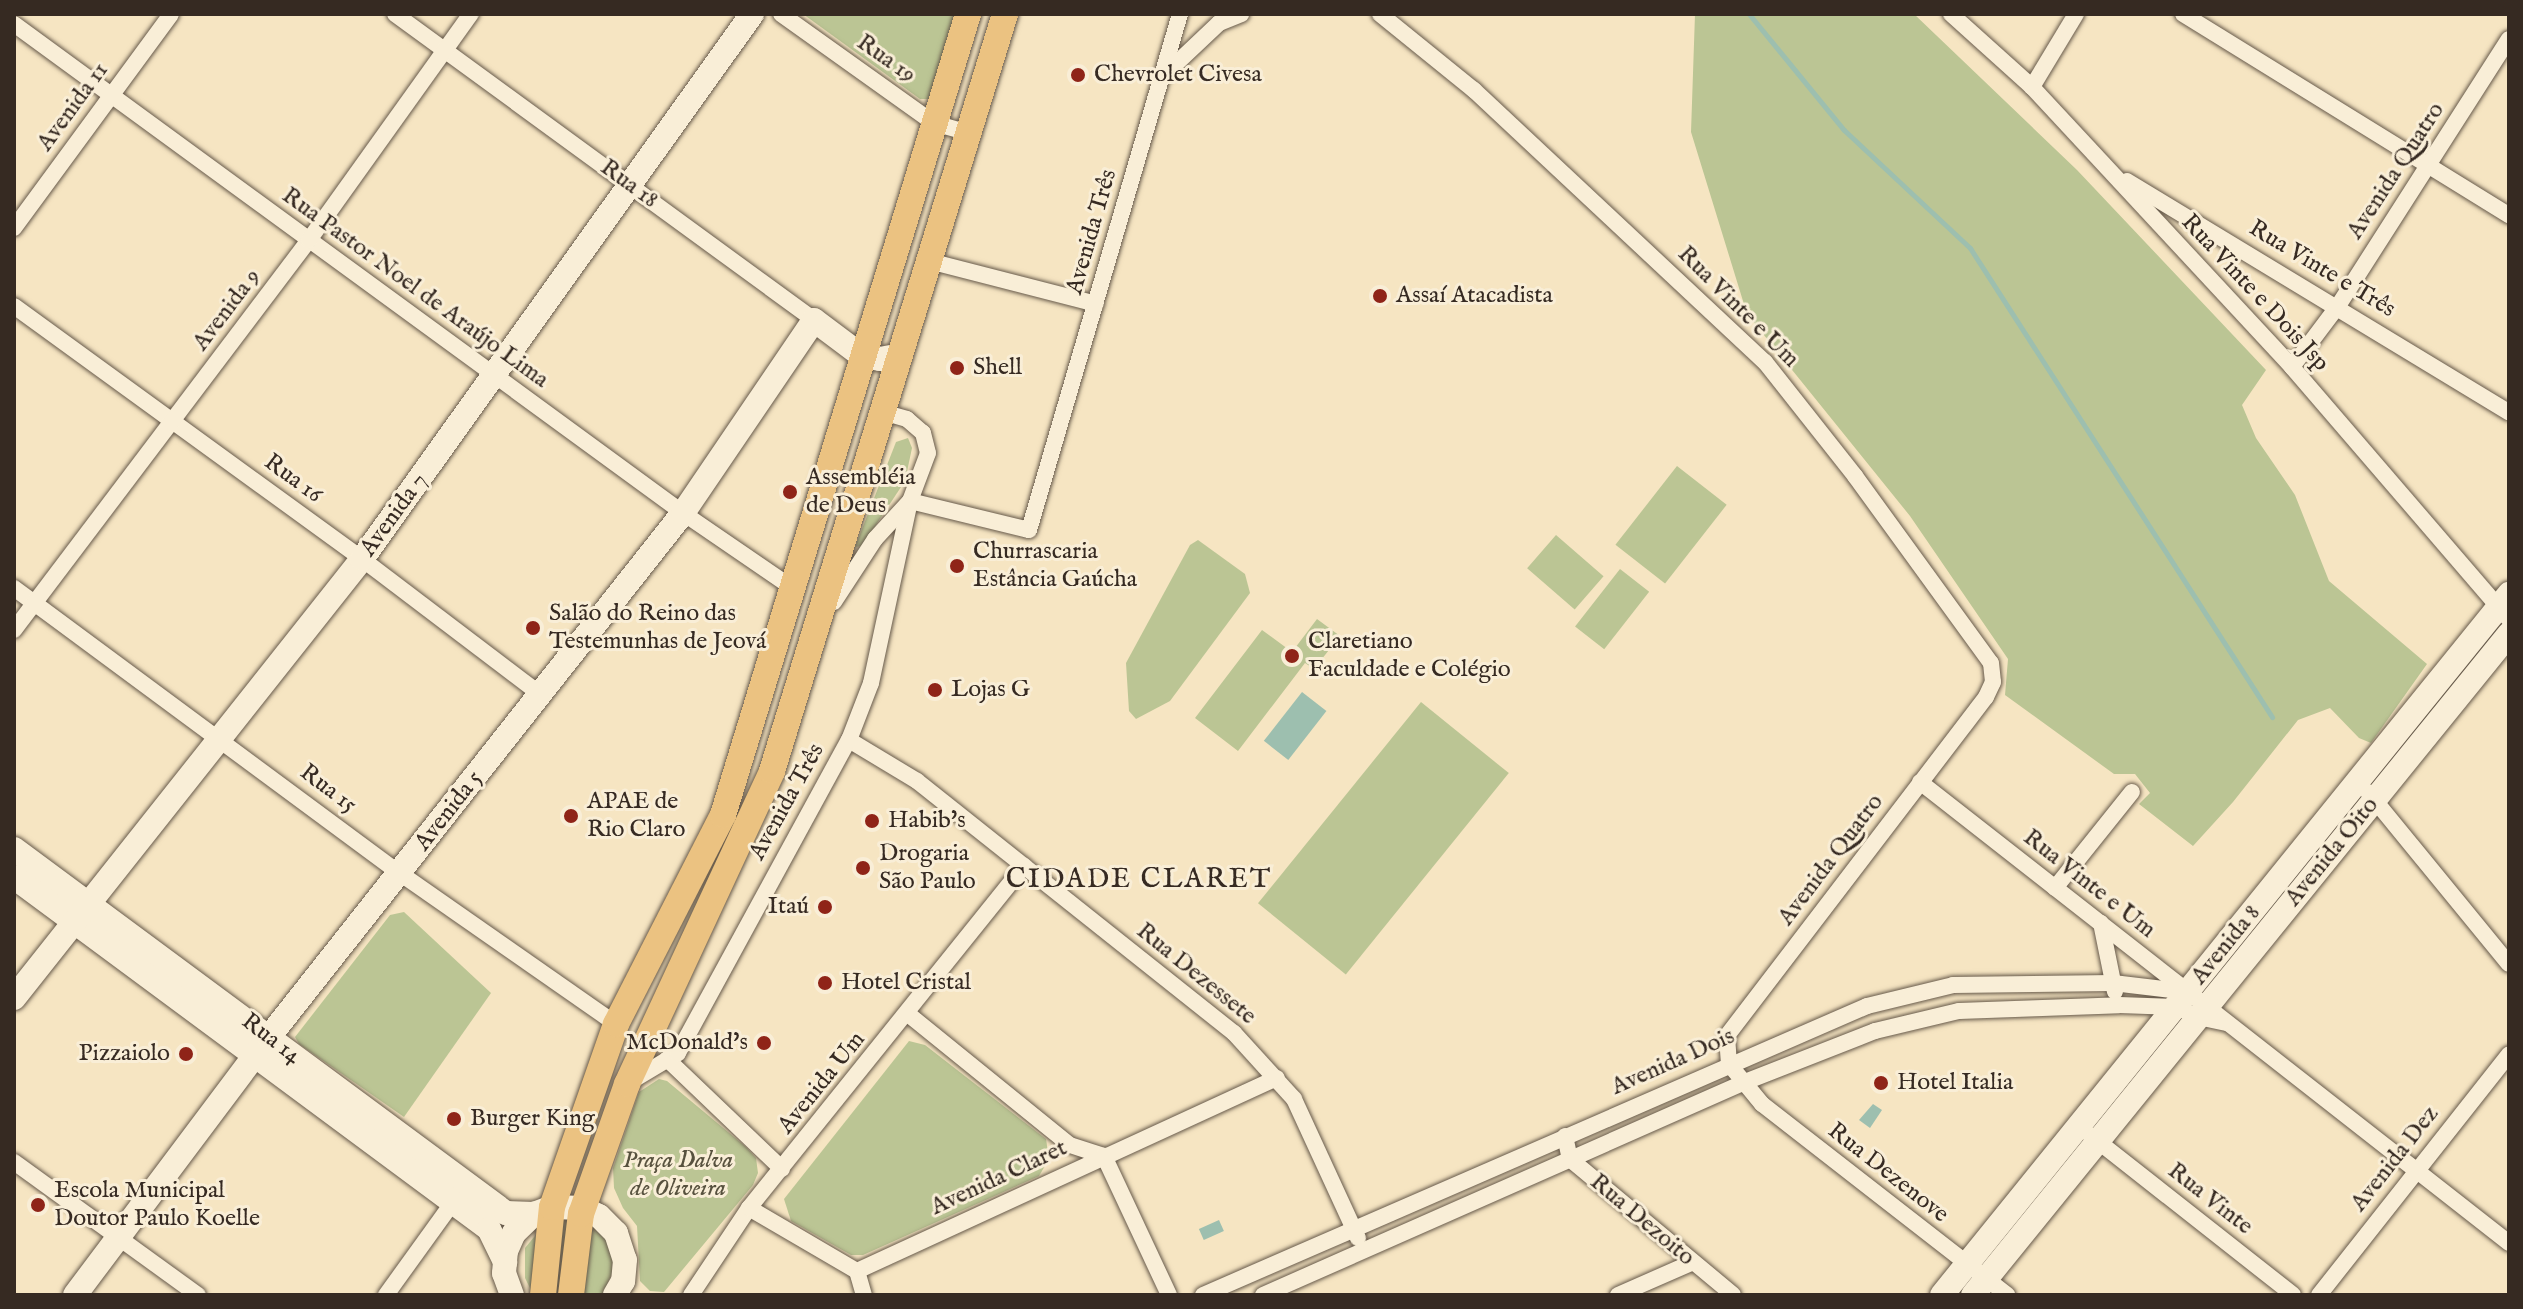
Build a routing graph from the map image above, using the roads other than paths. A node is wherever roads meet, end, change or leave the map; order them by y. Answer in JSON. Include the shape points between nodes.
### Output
{"nodes":[{"id":1,"x":171,"y":14,"type":"edge"},
{"id":2,"x":395,"y":14,"type":"edge"},
{"id":3,"x":471,"y":14,"type":"edge"},
{"id":4,"x":752,"y":14,"type":"edge"},
{"id":5,"x":781,"y":14,"type":"edge"},
{"id":6,"x":968,"y":14,"type":"edge"},
{"id":7,"x":1005,"y":14,"type":"edge"},
{"id":8,"x":1180,"y":14,"type":"edge"},
{"id":9,"x":1241,"y":14,"type":"edge"},
{"id":10,"x":1380,"y":14,"type":"edge"},
{"id":11,"x":1951,"y":14,"type":"edge"},
{"id":12,"x":2076,"y":14,"type":"edge"},
{"id":13,"x":2183,"y":14,"type":"edge"},
{"id":14,"x":14,"y":24,"type":"edge"},
{"id":15,"x":2509,"y":39,"type":"edge"},
{"id":16,"x":444,"y":51,"type":"junction"},
{"id":17,"x":949,"y":75,"type":"junction"},
{"id":18,"x":1162,"y":77,"type":"junction"},
{"id":19,"x":984,"y":82,"type":"junction"},
{"id":20,"x":2032,"y":87,"type":"junction"},
{"id":21,"x":112,"y":94,"type":"junction"},
{"id":22,"x":934,"y":123,"type":"junction"},
{"id":23,"x":968,"y":133,"type":"junction"},
{"id":24,"x":2428,"y":164,"type":"junction"},
{"id":25,"x":2109,"y":170,"type":"junction"},
{"id":26,"x":630,"y":184,"type":"junction"},
{"id":27,"x":915,"y":185,"type":"junction"},
{"id":28,"x":948,"y":200,"type":"junction"},
{"id":29,"x":2509,"y":215,"type":"edge"},
{"id":30,"x":14,"y":228,"type":"edge"},
{"id":31,"x":309,"y":240,"type":"junction"},
{"id":32,"x":929,"y":261,"type":"junction"},
{"id":33,"x":1096,"y":304,"type":"junction"},
{"id":34,"x":14,"y":306,"type":"edge"},
{"id":35,"x":2338,"y":306,"type":"junction"},
{"id":36,"x":814,"y":320,"type":"junction"},
{"id":37,"x":900,"y":355,"type":"junction"},
{"id":38,"x":862,"y":356,"type":"junction"},
{"id":39,"x":2292,"y":367,"type":"junction"},
{"id":40,"x":496,"y":376,"type":"junction"},
{"id":41,"x":883,"y":412,"type":"junction"},
{"id":42,"x":2509,"y":412,"type":"edge"},
{"id":43,"x":174,"y":421,"type":"junction"},
{"id":44,"x":910,"y":501,"type":"junction"},
{"id":45,"x":683,"y":513,"type":"junction"},
{"id":46,"x":362,"y":559,"type":"junction"},
{"id":47,"x":791,"y":587,"type":"junction"},
{"id":48,"x":14,"y":588,"type":"edge"},
{"id":49,"x":35,"y":603,"type":"junction"},
{"id":50,"x":2506,"y":607,"type":"edge"},
{"id":51,"x":14,"y":630,"type":"edge"},
{"id":52,"x":2509,"y":634,"type":"edge"},
{"id":53,"x":811,"y":646,"type":"junction"},
{"id":54,"x":1990,"y":691,"type":"joint"},
{"id":55,"x":540,"y":694,"type":"junction"},
{"id":56,"x":221,"y":739,"type":"junction"},
{"id":57,"x":849,"y":740,"type":"junction"},
{"id":58,"x":1920,"y":782,"type":"junction"},
{"id":59,"x":2366,"y":791,"type":"junction"},
{"id":60,"x":2132,"y":792,"type":"dead end"},
{"id":61,"x":14,"y":849,"type":"edge"},
{"id":62,"x":1024,"y":866,"type":"junction"},
{"id":63,"x":401,"y":874,"type":"junction"},
{"id":64,"x":14,"y":877,"type":"edge"},
{"id":65,"x":2055,"y":888,"type":"junction"},
{"id":66,"x":82,"y":912,"type":"junction"},
{"id":67,"x":2101,"y":923,"type":"junction"},
{"id":68,"x":2509,"y":964,"type":"edge"},
{"id":69,"x":2113,"y":983,"type":"junction"},
{"id":70,"x":14,"y":998,"type":"edge"},
{"id":71,"x":2119,"y":1005,"type":"junction"},
{"id":72,"x":2192,"y":1006,"type":"junction"},
{"id":73,"x":908,"y":1014,"type":"junction"},
{"id":74,"x":616,"y":1024,"type":"junction"},
{"id":75,"x":262,"y":1046,"type":"junction"},
{"id":76,"x":2509,"y":1054,"type":"edge"},
{"id":77,"x":667,"y":1059,"type":"junction"},
{"id":78,"x":1729,"y":1064,"type":"junction"},
{"id":79,"x":1277,"y":1078,"type":"junction"},
{"id":80,"x":1745,"y":1082,"type":"junction"},
{"id":81,"x":627,"y":1084,"type":"junction"},
{"id":82,"x":2088,"y":1134,"type":"junction"},
{"id":83,"x":1565,"y":1136,"type":"junction"},
{"id":84,"x":1538,"y":1149,"type":"junction"},
{"id":85,"x":1104,"y":1156,"type":"junction"},
{"id":86,"x":1570,"y":1159,"type":"junction"},
{"id":87,"x":14,"y":1162,"type":"edge"},
{"id":88,"x":782,"y":1169,"type":"junction"},
{"id":89,"x":1546,"y":1169,"type":"junction"},
{"id":90,"x":2416,"y":1172,"type":"junction"},
{"id":91,"x":453,"y":1202,"type":"junction"},
{"id":92,"x":583,"y":1208,"type":"junction"},
{"id":93,"x":749,"y":1208,"type":"junction"},
{"id":94,"x":543,"y":1210,"type":"junction"},
{"id":95,"x":1354,"y":1229,"type":"junction"},
{"id":96,"x":119,"y":1238,"type":"junction"},
{"id":97,"x":2509,"y":1243,"type":"edge"},
{"id":98,"x":1363,"y":1250,"type":"junction"},
{"id":99,"x":505,"y":1262,"type":"junction"},
{"id":100,"x":1691,"y":1263,"type":"junction"},
{"id":101,"x":857,"y":1271,"type":"junction"},
{"id":102,"x":1975,"y":1280,"type":"edge"},
{"id":103,"x":624,"y":1290,"type":"edge"},
{"id":104,"x":75,"y":1295,"type":"edge"},
{"id":105,"x":198,"y":1295,"type":"edge"},
{"id":106,"x":386,"y":1295,"type":"edge"},
{"id":107,"x":512,"y":1295,"type":"edge"},
{"id":108,"x":543,"y":1295,"type":"edge"},
{"id":109,"x":571,"y":1295,"type":"edge"},
{"id":110,"x":691,"y":1295,"type":"edge"},
{"id":111,"x":864,"y":1295,"type":"edge"},
{"id":112,"x":1169,"y":1295,"type":"edge"},
{"id":113,"x":1203,"y":1295,"type":"edge"},
{"id":114,"x":1263,"y":1295,"type":"edge"},
{"id":115,"x":1618,"y":1295,"type":"edge"},
{"id":116,"x":1733,"y":1295,"type":"edge"},
{"id":117,"x":1942,"y":1295,"type":"edge"},
{"id":118,"x":2007,"y":1295,"type":"edge"},
{"id":119,"x":2293,"y":1295,"type":"edge"},
{"id":120,"x":2319,"y":1295,"type":"edge"}],
"edges":[{"from":1,"to":21,"type":"street","name":"Avenida 11"},
{"from":2,"to":16,"type":"street","name":"Rua 18"},
{"from":3,"to":16,"type":"street","name":"Avenida 9"},
{"from":4,"to":26,"type":"main road","name":"Avenida 7"},
{"from":5,"to":22,"type":"street","name":"Rua 19"},
{"from":6,"to":17,"type":"main road"},
{"from":7,"to":19,"type":"main road"},
{"from":8,"to":18,"type":"street","name":"Avenida Três"},
{"from":9,"to":18,"type":"street","via":[[1219,23]]},
{"from":10,"to":54,"type":"street","name":"Rua Vinte e Um","via":[[1474,90],[1765,362],[1983,650],[1993,674]]},
{"from":11,"to":20,"type":"street","name":"Rua Vinte e Dois Jsp"},
{"from":12,"to":20,"type":"street"},
{"from":13,"to":24,"type":"street"},
{"from":14,"to":21,"type":"street","name":"Rua Pastor Noel de Araújo Lima"},
{"from":15,"to":24,"type":"street","name":"Avenida Quatro"},
{"from":16,"to":26,"type":"street","name":"Rua 18"},
{"from":16,"to":31,"type":"street","name":"Avenida 9"},
{"from":17,"to":19,"type":"main road","via":[[962,85]]},
{"from":17,"to":22,"type":"main road"},
{"from":18,"to":33,"type":"street","name":"Avenida Três"},
{"from":19,"to":23,"type":"main road"},
{"from":20,"to":25,"type":"street","name":"Rua Vinte e Dois Jsp"},
{"from":21,"to":30,"type":"street","name":"Avenida 11"},
{"from":21,"to":31,"type":"street","name":"Rua Pastor Noel de Araújo Lima"},
{"from":22,"to":23,"type":"street","name":"Rua 19"},
{"from":22,"to":27,"type":"main road"},
{"from":23,"to":28,"type":"main road"},
{"from":24,"to":29,"type":"street"},
{"from":24,"to":35,"type":"street","name":"Avenida Quatro"},
{"from":25,"to":35,"type":"street","name":"Rua Vinte e Três"},
{"from":25,"to":39,"type":"street","name":"Rua Vinte e Dois Jsp"},
{"from":26,"to":36,"type":"street","name":"Rua 18"},
{"from":26,"to":40,"type":"main road","name":"Avenida 7"},
{"from":27,"to":28,"type":"main road","via":[[934,182]]},
{"from":27,"to":38,"type":"main road"},
{"from":28,"to":32,"type":"main road"},
{"from":31,"to":40,"type":"street","name":"Rua Pastor Noel de Araújo Lima"},
{"from":31,"to":43,"type":"street","name":"Avenida 9"},
{"from":32,"to":33,"type":"street"},
{"from":32,"to":37,"type":"main road"},
{"from":33,"to":44,"type":"street","name":"Avenida Três","via":[[1029,530]]},
{"from":34,"to":43,"type":"street","name":"Rua 16"},
{"from":35,"to":39,"type":"street","name":"Avenida Quatro"},
{"from":35,"to":42,"type":"street","name":"Rua Vinte e Três"},
{"from":36,"to":38,"type":"main road","name":"Rua 18"},
{"from":36,"to":45,"type":"main road","name":"Avenida 5"},
{"from":37,"to":38,"type":"main road"},
{"from":37,"to":41,"type":"main road"},
{"from":38,"to":47,"type":"main road"},
{"from":39,"to":50,"type":"street","name":"Rua Vinte e Dois Jsp"},
{"from":40,"to":45,"type":"street","name":"Rua Pastor Noel de Araújo Lima"},
{"from":40,"to":46,"type":"main road","name":"Avenida 7"},
{"from":41,"to":44,"type":"street","name":"Avenida Três","via":[[907,419],[923,433],[928,453]]},
{"from":41,"to":53,"type":"main road"},
{"from":43,"to":46,"type":"street","name":"Rua 16"},
{"from":43,"to":49,"type":"street","name":"Avenida 9"},
{"from":44,"to":53,"type":"street","via":[[844,582]]},
{"from":44,"to":57,"type":"street","name":"Avenida Três","via":[[871,683]]},
{"from":45,"to":47,"type":"street","name":"Rua Pastor Noel de Araújo Lima"},
{"from":45,"to":55,"type":"main road","name":"Avenida 5"},
{"from":46,"to":55,"type":"street","name":"Rua 16"},
{"from":46,"to":56,"type":"main road","name":"Avenida 7"},
{"from":47,"to":74,"type":"main road","via":[[723,815]]},
{"from":48,"to":49,"type":"street","name":"Rua 15"},
{"from":49,"to":51,"type":"street","name":"Avenida 9"},
{"from":49,"to":56,"type":"street","name":"Rua 15"},
{"from":50,"to":59,"type":"main road"},
{"from":52,"to":59,"type":"main road","name":"Avenida Oito"},
{"from":53,"to":81,"type":"main road","via":[[772,771]]},
{"from":54,"to":58,"type":"street","name":"Avenida Quatro"},
{"from":55,"to":63,"type":"main road","name":"Avenida 5"},
{"from":56,"to":63,"type":"street","name":"Rua 15"},
{"from":56,"to":66,"type":"main road","name":"Avenida 7"},
{"from":57,"to":62,"type":"street","name":"Rua Dezessete","via":[[917,781]]},
{"from":57,"to":77,"type":"street","name":"Avenida Três","via":[[678,1053]]},
{"from":58,"to":65,"type":"street","name":"Rua Vinte e Um"},
{"from":58,"to":78,"type":"street","name":"Avenida Quatro","via":[[1727,1036]]},
{"from":59,"to":68,"type":"street"},
{"from":59,"to":72,"type":"main road","name":"Avenida Oito"},
{"from":60,"to":65,"type":"street"},
{"from":61,"to":66,"type":"main road","name":"Rua 14"},
{"from":62,"to":73,"type":"street","name":"Avenida Um"},
{"from":62,"to":79,"type":"street","name":"Rua Dezessete","via":[[1234,1033]]},
{"from":63,"to":74,"type":"street","name":"Rua 15"},
{"from":63,"to":75,"type":"main road","name":"Avenida 5"},
{"from":64,"to":66,"type":"main road","name":"Rua 14"},
{"from":65,"to":67,"type":"street","name":"Rua Vinte e Um"},
{"from":66,"to":70,"type":"main road","name":"Avenida 7"},
{"from":66,"to":75,"type":"main road","name":"Rua 14"},
{"from":67,"to":69,"type":"street"},
{"from":67,"to":72,"type":"street","name":"Rua Vinte e Um"},
{"from":69,"to":71,"type":"street"},
{"from":69,"to":72,"type":"street","name":"Avenida Dois"},
{"from":69,"to":78,"type":"street","name":"Avenida Dois","via":[[1953,985],[1867,1006]]},
{"from":71,"to":72,"type":"street","name":"Avenida Dois"},
{"from":71,"to":80,"type":"street","name":"Avenida Dois","via":[[1959,1011],[1875,1031]]},
{"from":72,"to":82,"type":"main road","name":"Avenida Oito"},
{"from":72,"to":90,"type":"street","name":"Rua Vinte e Um","via":[[2227,1023]]},
{"from":73,"to":85,"type":"street","via":[[1070,1145]]},
{"from":73,"to":88,"type":"street","name":"Avenida Um"},
{"from":74,"to":94,"type":"main road"},
{"from":75,"to":91,"type":"main road","name":"Rua 14"},
{"from":75,"to":94,"type":"main road","name":"Rua 14","via":[[506,1213]]},
{"from":75,"to":96,"type":"main road","name":"Avenida 5"},
{"from":76,"to":90,"type":"street","name":"Avenida Dez"},
{"from":77,"to":81,"type":"street","name":"Avenida Três"},
{"from":77,"to":88,"type":"street"},
{"from":78,"to":80,"type":"street","name":"Rua Dezenove"},
{"from":78,"to":83,"type":"street","name":"Avenida Dois"},
{"from":79,"to":85,"type":"street","name":"Avenida Claret"},
{"from":79,"to":95,"type":"street","name":"Rua Dezessete","via":[[1294,1099]]},
{"from":80,"to":86,"type":"street","name":"Avenida Dois"},
{"from":80,"to":102,"type":"street","name":"Rua Dezenove","via":[[1762,1104]]},
{"from":81,"to":92,"type":"main road"},
{"from":82,"to":102,"type":"main road"},
{"from":82,"to":119,"type":"street","name":"Rua Vinte"},
{"from":83,"to":84,"type":"street","name":"Avenida Dois"},
{"from":83,"to":86,"type":"street","name":"Rua Dezoito"},
{"from":84,"to":89,"type":"street"},
{"from":84,"to":95,"type":"street","name":"Avenida Dois"},
{"from":85,"to":101,"type":"street","name":"Avenida Claret"},
{"from":85,"to":112,"type":"street"},
{"from":86,"to":89,"type":"street","name":"Avenida Dois"},
{"from":86,"to":100,"type":"street","name":"Rua Dezoito"},
{"from":87,"to":96,"type":"street"},
{"from":88,"to":93,"type":"street","name":"Avenida Um"},
{"from":89,"to":98,"type":"street","name":"Avenida Dois"},
{"from":90,"to":97,"type":"street","name":"Rua Vinte e Um"},
{"from":90,"to":120,"type":"street","name":"Avenida Dez"},
{"from":91,"to":99,"type":"main road","name":"Rua 14","via":[[489,1229]]},
{"from":91,"to":106,"type":"street"},
{"from":92,"to":94,"type":"main road","name":"Rua 14"},
{"from":92,"to":103,"type":"main road","via":[[616,1233],[625,1260]]},
{"from":92,"to":109,"type":"main road"},
{"from":93,"to":101,"type":"street"},
{"from":93,"to":110,"type":"street","name":"Avenida Um"},
{"from":94,"to":99,"type":"main road","via":[[514,1233]]},
{"from":94,"to":108,"type":"main road"},
{"from":95,"to":98,"type":"street","name":"Rua Dezessete"},
{"from":95,"to":113,"type":"street","name":"Avenida Dois"},
{"from":96,"to":104,"type":"main road","name":"Avenida 5"},
{"from":96,"to":105,"type":"street"},
{"from":98,"to":114,"type":"street","name":"Avenida Dois"},
{"from":99,"to":107,"type":"main road","name":"Rua 14"},
{"from":100,"to":115,"type":"street"},
{"from":100,"to":116,"type":"street","name":"Rua Dezoito"},
{"from":101,"to":111,"type":"street"},
{"from":102,"to":117,"type":"main road"},
{"from":102,"to":118,"type":"street","name":"Rua Dezenove"}]}
